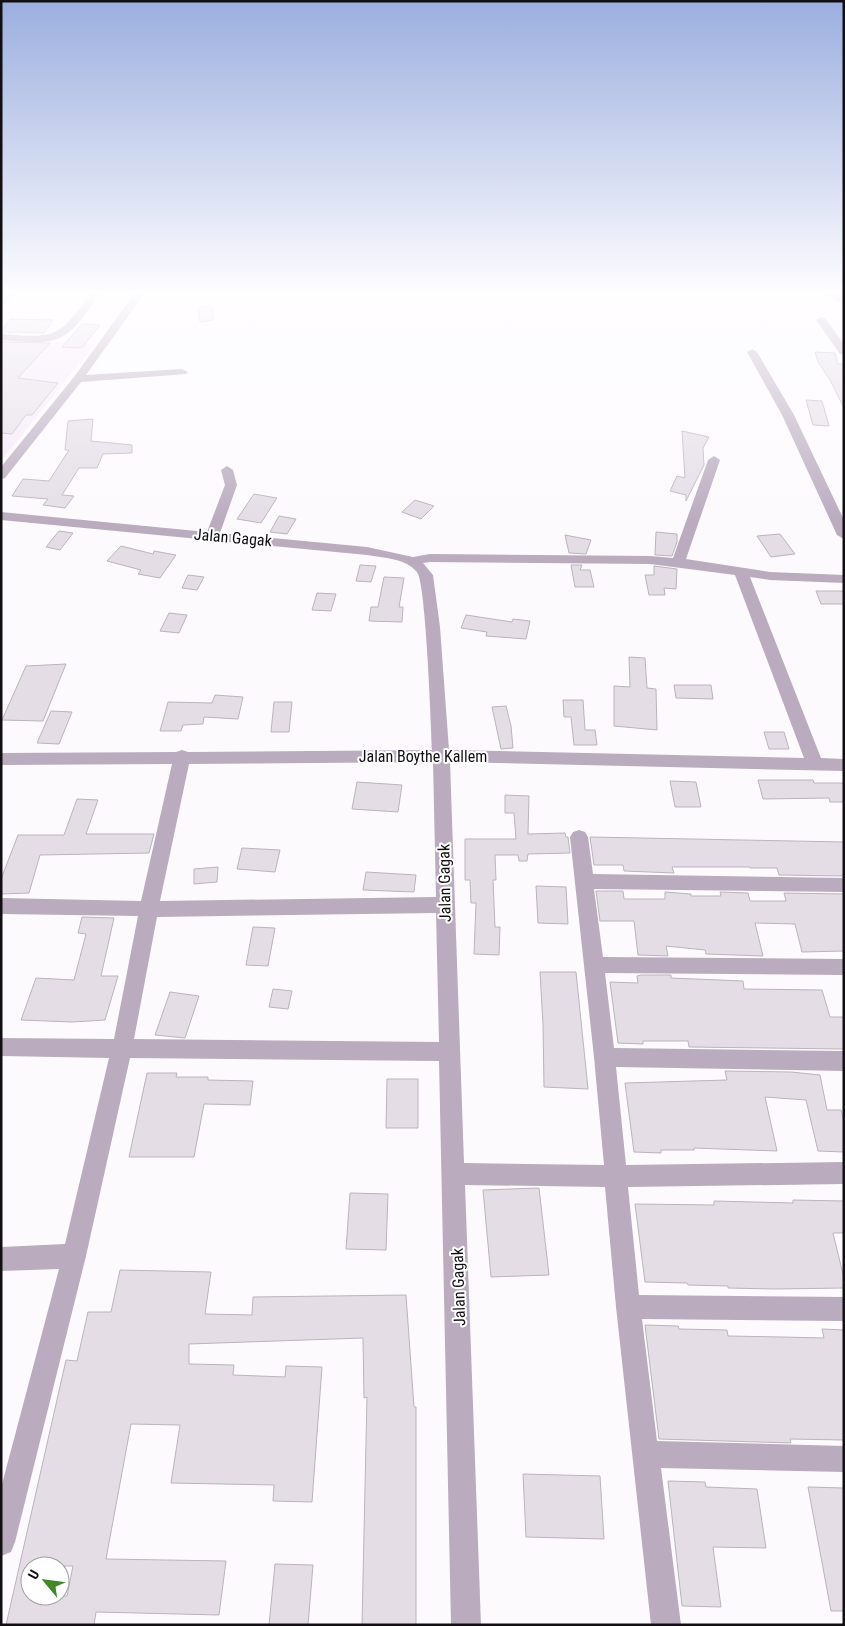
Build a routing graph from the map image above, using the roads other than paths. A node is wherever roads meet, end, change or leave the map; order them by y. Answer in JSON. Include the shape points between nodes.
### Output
{"nodes":[{"id":1,"x":85,"y":370,"type":"edge"},
{"id":2,"x":762,"y":370,"type":"edge"},
{"id":3,"x":182,"y":372,"type":"dead end"},
{"id":4,"x":78,"y":379,"type":"junction"},
{"id":5,"x":714,"y":460,"type":"dead end"},
{"id":6,"x":227,"y":470,"type":"dead end"},
{"id":7,"x":1,"y":475,"type":"edge"},
{"id":8,"x":1,"y":516,"type":"edge"},
{"id":9,"x":213,"y":535,"type":"junction"},
{"id":10,"x":844,"y":535,"type":"edge"},
{"id":11,"x":412,"y":561,"type":"junction"},
{"id":12,"x":678,"y":562,"type":"junction"},
{"id":13,"x":741,"y":573,"type":"junction"},
{"id":14,"x":844,"y":580,"type":"edge"},
{"id":15,"x":182,"y":756,"type":"junction"},
{"id":16,"x":441,"y":756,"type":"junction"},
{"id":17,"x":1,"y":759,"type":"edge"},
{"id":18,"x":815,"y":765,"type":"junction"},
{"id":19,"x":844,"y":765,"type":"edge"},
{"id":20,"x":578,"y":837,"type":"dead end"},
{"id":21,"x":584,"y":881,"type":"junction"},
{"id":22,"x":844,"y":885,"type":"edge"},
{"id":23,"x":444,"y":905,"type":"junction"},
{"id":24,"x":1,"y":906,"type":"edge"},
{"id":25,"x":149,"y":909,"type":"junction"},
{"id":26,"x":594,"y":965,"type":"junction"},
{"id":27,"x":844,"y":967,"type":"edge"},
{"id":28,"x":1,"y":1048,"type":"edge"},
{"id":29,"x":122,"y":1049,"type":"junction"},
{"id":30,"x":449,"y":1052,"type":"junction"},
{"id":31,"x":604,"y":1057,"type":"junction"},
{"id":32,"x":844,"y":1061,"type":"edge"},
{"id":33,"x":844,"y":1173,"type":"edge"},
{"id":34,"x":454,"y":1174,"type":"junction"},
{"id":35,"x":616,"y":1176,"type":"junction"},
{"id":36,"x":74,"y":1256,"type":"junction"},
{"id":37,"x":1,"y":1259,"type":"edge"},
{"id":38,"x":628,"y":1307,"type":"junction"},
{"id":39,"x":844,"y":1309,"type":"edge"},
{"id":40,"x":646,"y":1454,"type":"junction"},
{"id":41,"x":844,"y":1459,"type":"edge"},
{"id":42,"x":2,"y":1539,"type":"edge"},
{"id":43,"x":466,"y":1625,"type":"edge"},
{"id":44,"x":666,"y":1625,"type":"edge"}],
"edges":[{"from":1,"to":4,"type":"street"},
{"from":2,"to":10,"type":"street","via":[[788,415]]},
{"from":3,"to":4,"type":"street"},
{"from":4,"to":7,"type":"street"},
{"from":5,"to":12,"type":"street"},
{"from":6,"to":9,"type":"street","via":[[231,485]]},
{"from":8,"to":9,"type":"street","name":"Jalan Gagak"},
{"from":9,"to":11,"type":"street","name":"Jalan Gagak","via":[[367,551]]},
{"from":11,"to":12,"type":"street","via":[[430,558]]},
{"from":11,"to":16,"type":"street","name":"Jalan Gagak","via":[[426,575],[433,627]]},
{"from":12,"to":13,"type":"street"},
{"from":13,"to":14,"type":"street"},
{"from":13,"to":18,"type":"street"},
{"from":15,"to":16,"type":"street","name":"Jalan Boythe Kallem"},
{"from":15,"to":17,"type":"street","name":"Jalan Boythe Kallem"},
{"from":15,"to":25,"type":"street"},
{"from":16,"to":18,"type":"street","name":"Jalan Boythe Kallem"},
{"from":16,"to":23,"type":"street","name":"Jalan Gagak"},
{"from":18,"to":19,"type":"street","name":"Jalan Boythe Kallem"},
{"from":20,"to":21,"type":"street"},
{"from":21,"to":22,"type":"street"},
{"from":21,"to":26,"type":"street"},
{"from":23,"to":25,"type":"street"},
{"from":23,"to":30,"type":"street","name":"Jalan Gagak"},
{"from":24,"to":25,"type":"street"},
{"from":25,"to":29,"type":"street"},
{"from":26,"to":27,"type":"street"},
{"from":26,"to":31,"type":"street"},
{"from":28,"to":29,"type":"street"},
{"from":29,"to":30,"type":"street"},
{"from":29,"to":36,"type":"street"},
{"from":30,"to":34,"type":"street","name":"Jalan Gagak"},
{"from":31,"to":32,"type":"street"},
{"from":31,"to":35,"type":"street"},
{"from":33,"to":35,"type":"street"},
{"from":34,"to":35,"type":"street"},
{"from":34,"to":43,"type":"street","name":"Jalan Gagak"},
{"from":35,"to":38,"type":"street"},
{"from":36,"to":37,"type":"street"},
{"from":36,"to":42,"type":"street"},
{"from":38,"to":39,"type":"street"},
{"from":38,"to":40,"type":"street"},
{"from":40,"to":41,"type":"street"},
{"from":40,"to":44,"type":"street"}]}
